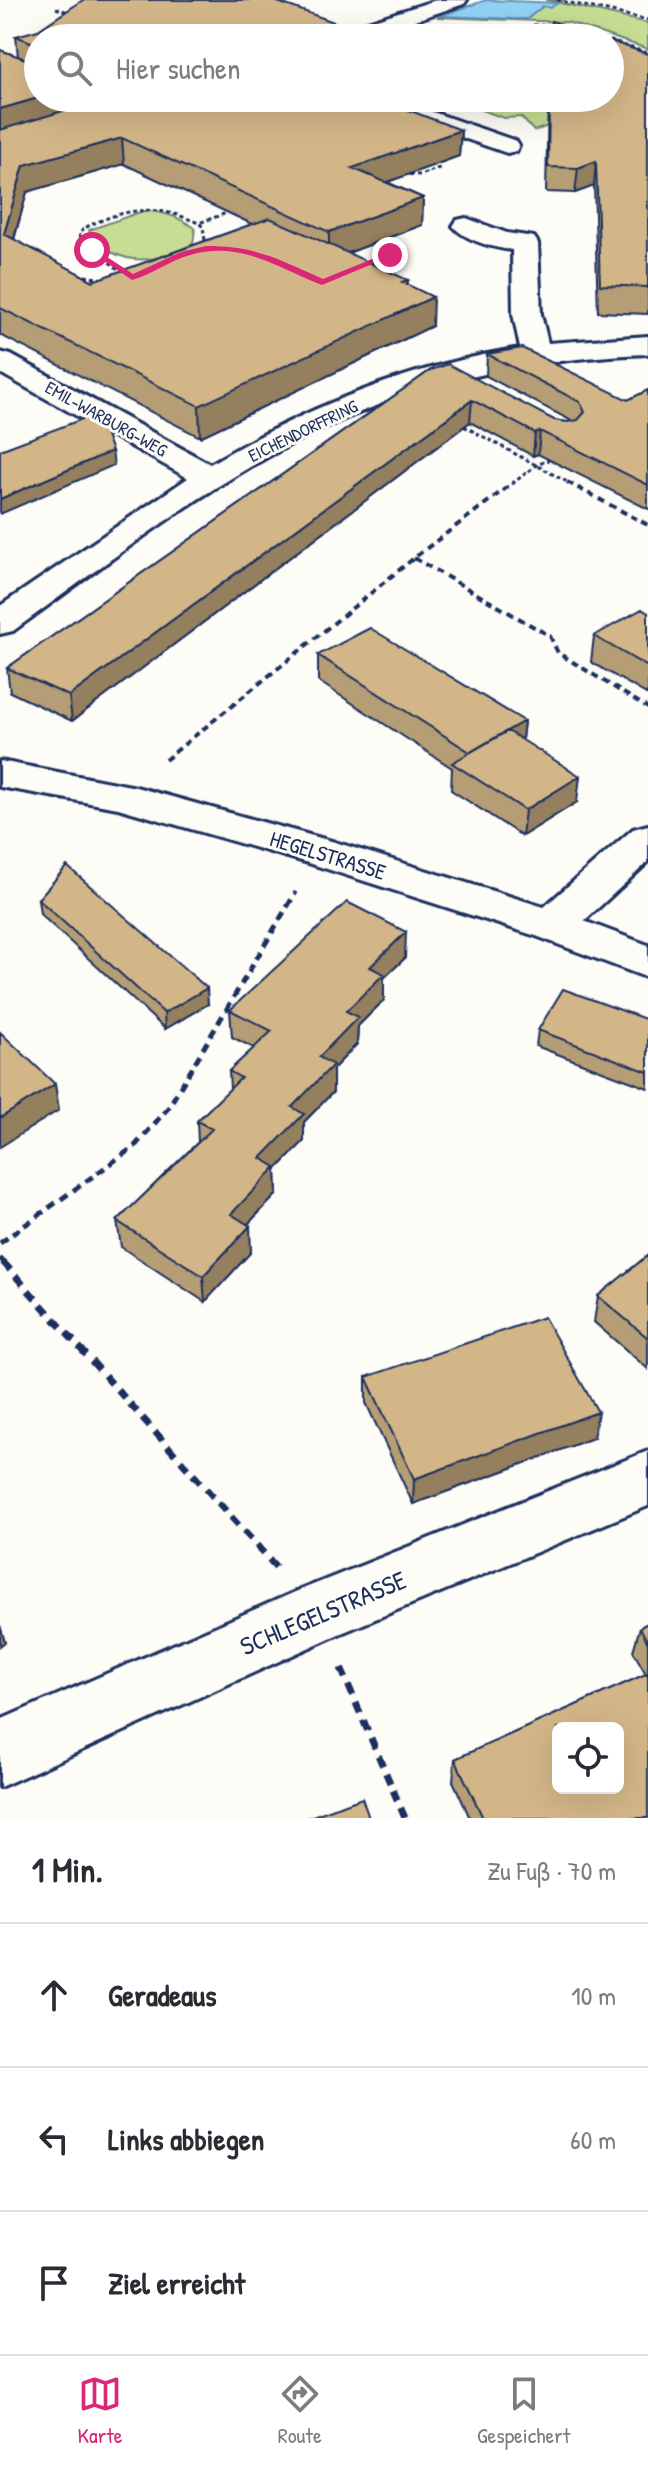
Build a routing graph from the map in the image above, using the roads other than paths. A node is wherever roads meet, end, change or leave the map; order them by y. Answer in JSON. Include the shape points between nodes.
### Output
{"nodes":[{"id":1,"x":457,"y":0,"type":"edge"},
{"id":2,"x":384,"y":24,"type":"edge"},
{"id":3,"x":415,"y":112,"type":"edge"},
{"id":4,"x":507,"y":146,"type":"road end"},
{"id":5,"x":466,"y":226,"type":"dead end"},
{"id":6,"x":648,"y":345,"type":"edge"},
{"id":7,"x":536,"y":354,"type":"junction"},
{"id":8,"x":0,"y":361,"type":"edge"},
{"id":9,"x":449,"y":372,"type":"junction"},
{"id":10,"x":487,"y":392,"type":"edge"},
{"id":11,"x":212,"y":478,"type":"junction"},
{"id":12,"x":0,"y":623,"type":"edge"},
{"id":13,"x":0,"y":774,"type":"edge"},
{"id":14,"x":648,"y":839,"type":"edge"},
{"id":15,"x":552,"y":925,"type":"junction"},
{"id":16,"x":648,"y":962,"type":"edge"},
{"id":17,"x":648,"y":1478,"type":"edge"},
{"id":18,"x":0,"y":1754,"type":"edge"}],
"edges":[{"from":1,"to":2,"type":"street"},
{"from":3,"to":4,"type":"street"},
{"from":5,"to":7,"type":"street","via":[[502,241],[525,243],[527,314]]},
{"from":6,"to":7,"type":"street","name":"EICHENDORFFRING"},
{"from":7,"to":9,"type":"street","name":"EICHENDORFFRING"},
{"from":8,"to":11,"type":"street","name":"EMIL-WARBURG-WEG"},
{"from":9,"to":10,"type":"street"},
{"from":9,"to":11,"type":"street","name":"EICHENDORFFRING","via":[[280,437]]},
{"from":11,"to":12,"type":"street","name":"EICHENDORFFRING"},
{"from":13,"to":15,"type":"street","name":"HEGELSTRASSE","via":[[121,796]]},
{"from":14,"to":15,"type":"street"},
{"from":15,"to":16,"type":"street","name":"HEGELSTRASSE"},
{"from":17,"to":18,"type":"street","name":"SCHLEGELSTRASSE","via":[[317,1613]]}]}
